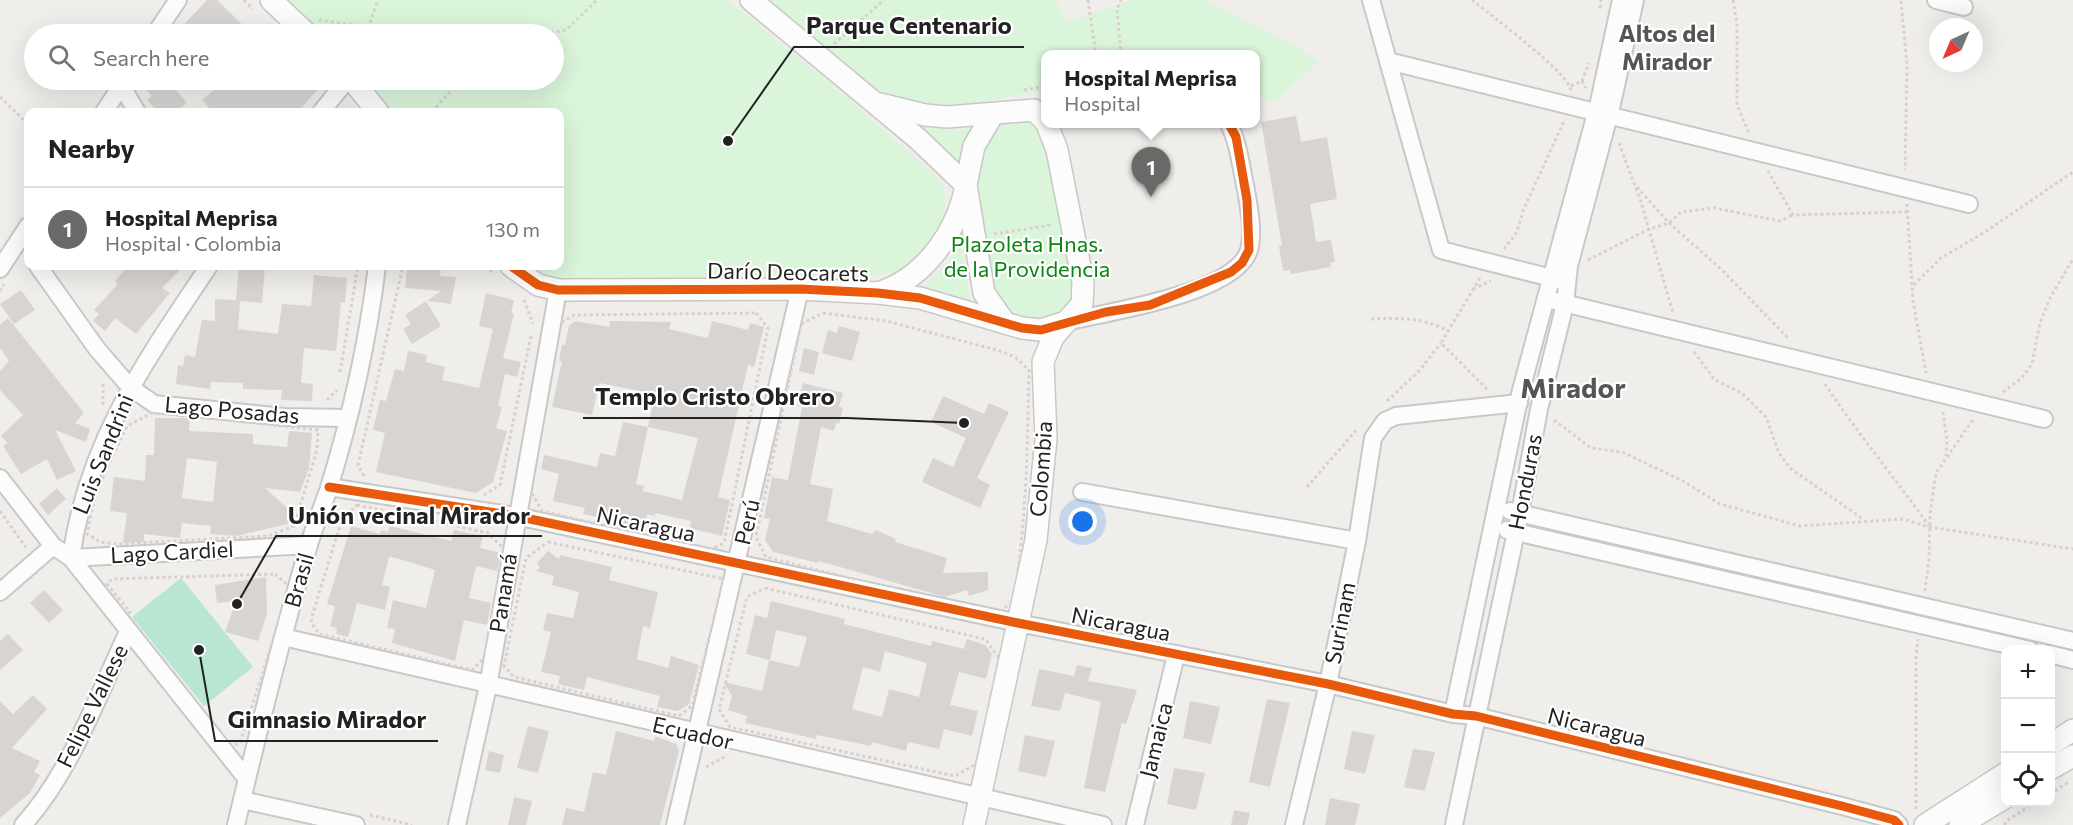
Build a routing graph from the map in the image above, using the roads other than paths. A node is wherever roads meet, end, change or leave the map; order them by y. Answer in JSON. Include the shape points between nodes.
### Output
{"nodes":[{"id":1,"x":178,"y":0,"type":"edge"},
{"id":2,"x":271,"y":0,"type":"edge"},
{"id":3,"x":751,"y":0,"type":"edge"},
{"id":4,"x":1371,"y":0,"type":"edge"},
{"id":5,"x":1621,"y":0,"type":"edge"},
{"id":6,"x":1635,"y":0,"type":"edge"},
{"id":7,"x":1936,"y":0,"type":"edge"},
{"id":8,"x":1964,"y":7,"type":"dead end"},
{"id":9,"x":162,"y":24,"type":"edge"},
{"id":10,"x":297,"y":24,"type":"edge"},
{"id":11,"x":1388,"y":61,"type":"junction"},
{"id":12,"x":118,"y":90,"type":"edge"},
{"id":13,"x":127,"y":90,"type":"edge"},
{"id":14,"x":339,"y":90,"type":"edge"},
{"id":15,"x":360,"y":90,"type":"edge"},
{"id":16,"x":871,"y":101,"type":"junction"},
{"id":17,"x":107,"y":108,"type":"edge"},
{"id":18,"x":135,"y":108,"type":"edge"},
{"id":19,"x":324,"y":108,"type":"edge"},
{"id":20,"x":375,"y":108,"type":"edge"},
{"id":21,"x":993,"y":114,"type":"junction"},
{"id":22,"x":1602,"y":114,"type":"junction"},
{"id":23,"x":1041,"y":115,"type":"edge"},
{"id":24,"x":1048,"y":128,"type":"edge"},
{"id":25,"x":1232,"y":128,"type":"edge"},
{"id":26,"x":966,"y":185,"type":"junction"},
{"id":27,"x":1969,"y":204,"type":"dead end"},
{"id":28,"x":24,"y":242,"type":"edge"},
{"id":29,"x":41,"y":270,"type":"edge"},
{"id":30,"x":206,"y":270,"type":"edge"},
{"id":31,"x":376,"y":270,"type":"edge"},
{"id":32,"x":504,"y":270,"type":"edge"},
{"id":33,"x":3,"y":275,"type":"edge"},
{"id":34,"x":1563,"y":276,"type":"junction"},
{"id":35,"x":800,"y":289,"type":"junction"},
{"id":36,"x":558,"y":290,"type":"junction"},
{"id":37,"x":878,"y":293,"type":"junction"},
{"id":38,"x":1547,"y":298,"type":"junction"},
{"id":39,"x":1565,"y":304,"type":"junction"},
{"id":40,"x":1066,"y":322,"type":"junction"},
{"id":41,"x":1005,"y":323,"type":"junction"},
{"id":42,"x":130,"y":387,"type":"junction"},
{"id":43,"x":1519,"y":400,"type":"junction"},
{"id":44,"x":347,"y":418,"type":"junction"},
{"id":45,"x":2044,"y":419,"type":"dead end"},
{"id":46,"x":0,"y":478,"type":"edge"},
{"id":47,"x":329,"y":487,"type":"junction"},
{"id":48,"x":1082,"y":492,"type":"dead end"},
{"id":49,"x":1498,"y":508,"type":"junction"},
{"id":50,"x":1520,"y":513,"type":"junction"},
{"id":51,"x":516,"y":516,"type":"junction"},
{"id":52,"x":1494,"y":526,"type":"junction"},
{"id":53,"x":1516,"y":532,"type":"junction"},
{"id":54,"x":1357,"y":542,"type":"junction"},
{"id":55,"x":309,"y":545,"type":"junction"},
{"id":56,"x":53,"y":546,"type":"junction"},
{"id":57,"x":71,"y":558,"type":"junction"},
{"id":58,"x":738,"y":564,"type":"junction"},
{"id":59,"x":0,"y":592,"type":"edge"},
{"id":60,"x":1018,"y":623,"type":"junction"},
{"id":61,"x":128,"y":632,"type":"junction"},
{"id":62,"x":283,"y":637,"type":"junction"},
{"id":63,"x":2073,"y":641,"type":"edge"},
{"id":64,"x":2009,"y":645,"type":"edge"},
{"id":65,"x":1176,"y":654,"type":"junction"},
{"id":66,"x":2055,"y":655,"type":"edge"},
{"id":67,"x":2073,"y":660,"type":"edge"},
{"id":68,"x":1328,"y":684,"type":"junction"},
{"id":69,"x":488,"y":686,"type":"junction"},
{"id":70,"x":1453,"y":714,"type":"junction"},
{"id":71,"x":1476,"y":716,"type":"junction"},
{"id":72,"x":2073,"y":730,"type":"edge"},
{"id":73,"x":697,"y":734,"type":"junction"},
{"id":74,"x":2055,"y":742,"type":"edge"},
{"id":75,"x":2073,"y":756,"type":"edge"},
{"id":76,"x":2055,"y":766,"type":"edge"},
{"id":77,"x":246,"y":777,"type":"junction"},
{"id":78,"x":2001,"y":779,"type":"edge"},
{"id":79,"x":980,"y":798,"type":"junction"},
{"id":80,"x":242,"y":800,"type":"junction"},
{"id":81,"x":2001,"y":800,"type":"edge"},
{"id":82,"x":1969,"y":817,"type":"edge"},
{"id":83,"x":361,"y":820,"type":"edge"},
{"id":84,"x":1897,"y":823,"type":"edge"},
{"id":85,"x":23,"y":825,"type":"edge"},
{"id":86,"x":236,"y":825,"type":"edge"},
{"id":87,"x":457,"y":825,"type":"edge"},
{"id":88,"x":675,"y":825,"type":"edge"},
{"id":89,"x":974,"y":825,"type":"edge"},
{"id":90,"x":1103,"y":825,"type":"edge"},
{"id":91,"x":1135,"y":825,"type":"edge"},
{"id":92,"x":1294,"y":825,"type":"edge"},
{"id":93,"x":1454,"y":825,"type":"edge"},
{"id":94,"x":1925,"y":825,"type":"edge"}],
"edges":[{"from":1,"to":9,"type":"street"},
{"from":2,"to":10,"type":"street"},
{"from":3,"to":16,"type":"street"},
{"from":4,"to":11,"type":"street"},
{"from":5,"to":22,"type":"street","name":"Honduras"},
{"from":6,"to":22,"type":"street","name":"Honduras"},
{"from":7,"to":8,"type":"street"},
{"from":11,"to":22,"type":"street"},
{"from":11,"to":34,"type":"street","via":[[1441,250]]},
{"from":12,"to":17,"type":"street"},
{"from":13,"to":18,"type":"street"},
{"from":14,"to":19,"type":"street"},
{"from":15,"to":20,"type":"street"},
{"from":16,"to":21,"type":"street","via":[[925,115]]},
{"from":16,"to":26,"type":"street"},
{"from":21,"to":23,"type":"street","via":[[1016,109]]},
{"from":21,"to":26,"type":"street","via":[[974,146]]},
{"from":22,"to":27,"type":"street"},
{"from":22,"to":34,"type":"street","name":"Honduras"},
{"from":24,"to":40,"type":"street","name":"Colombia","via":[[1057,150],[1083,282],[1082,304]]},
{"from":25,"to":40,"type":"street","via":[[1247,200],[1250,236],[1249,250],[1242,262],[1206,285],[1150,305]]},
{"from":26,"to":37,"type":"street","via":[[960,211],[928,261],[904,282]]},
{"from":26,"to":41,"type":"street","via":[[984,293]]},
{"from":28,"to":33,"type":"street"},
{"from":29,"to":42,"type":"street","name":"Lago Posadas","via":[[97,349]]},
{"from":30,"to":42,"type":"street","name":"Luis Sandrini"},
{"from":31,"to":44,"type":"street","name":"Brasil"},
{"from":32,"to":36,"type":"street","name":"Darío Deocarets"},
{"from":34,"to":38,"type":"street","name":"Honduras"},
{"from":34,"to":39,"type":"street","name":"Honduras"},
{"from":35,"to":36,"type":"street","name":"Darío Deocarets"},
{"from":35,"to":37,"type":"street","name":"Darío Deocarets"},
{"from":35,"to":58,"type":"street","name":"Perú"},
{"from":36,"to":51,"type":"street","name":"Panamá"},
{"from":37,"to":41,"type":"street","name":"Darío Deocarets","via":[[920,298]]},
{"from":38,"to":39,"type":"street"},
{"from":38,"to":43,"type":"street","name":"Honduras"},
{"from":39,"to":45,"type":"street"},
{"from":39,"to":50,"type":"street","name":"Honduras","via":[[1539,409]]},
{"from":40,"to":41,"type":"street","name":"Darío Deocarets","via":[[1041,330]]},
{"from":40,"to":60,"type":"street","name":"Colombia","via":[[1053,337],[1043,362],[1046,440],[1040,504]]},
{"from":42,"to":44,"type":"street","name":"Lago Posadas","via":[[154,404],[285,417]]},
{"from":42,"to":57,"type":"street","name":"Luis Sandrini","via":[[114,416],[79,510]]},
{"from":43,"to":49,"type":"street","name":"Honduras"},
{"from":43,"to":54,"type":"street","name":"Surinam","via":[[1396,416],[1384,421],[1373,438]]},
{"from":44,"to":47,"type":"street","name":"Brasil"},
{"from":46,"to":56,"type":"street","name":"Felipe Vallese"},
{"from":47,"to":51,"type":"street","name":"Nicaragua"},
{"from":47,"to":55,"type":"street","name":"Brasil"},
{"from":48,"to":54,"type":"street"},
{"from":49,"to":50,"type":"street"},
{"from":49,"to":52,"type":"street","name":"Honduras"},
{"from":50,"to":53,"type":"street","name":"Honduras"},
{"from":50,"to":63,"type":"street"},
{"from":51,"to":58,"type":"street","name":"Nicaragua"},
{"from":51,"to":69,"type":"street","name":"Panamá"},
{"from":52,"to":53,"type":"street"},
{"from":52,"to":70,"type":"street","name":"Honduras"},
{"from":53,"to":64,"type":"street"},
{"from":53,"to":71,"type":"street","name":"Honduras"},
{"from":54,"to":68,"type":"street","name":"Surinam"},
{"from":55,"to":57,"type":"street","name":"Lago Cardiel"},
{"from":55,"to":62,"type":"street","name":"Brasil"},
{"from":56,"to":57,"type":"street","name":"Felipe Vallese"},
{"from":56,"to":59,"type":"street"},
{"from":57,"to":61,"type":"street","name":"Felipe Vallese"},
{"from":58,"to":60,"type":"street","name":"Nicaragua"},
{"from":58,"to":73,"type":"street","name":"Perú"},
{"from":60,"to":65,"type":"street","name":"Nicaragua"},
{"from":60,"to":79,"type":"street","name":"Colombia"},
{"from":61,"to":77,"type":"street"},
{"from":61,"to":85,"type":"street","name":"Felipe Vallese","via":[[74,747],[41,805]]},
{"from":62,"to":69,"type":"street","name":"Ecuador"},
{"from":62,"to":77,"type":"street","name":"Brasil"},
{"from":65,"to":68,"type":"street","name":"Nicaragua"},
{"from":65,"to":91,"type":"street","name":"Jamaica"},
{"from":66,"to":67,"type":"street"},
{"from":68,"to":70,"type":"street","name":"Nicaragua"},
{"from":68,"to":92,"type":"street","name":"Surinam"},
{"from":69,"to":73,"type":"street","name":"Ecuador"},
{"from":69,"to":87,"type":"street","name":"Panamá"},
{"from":70,"to":71,"type":"street","name":"Nicaragua"},
{"from":71,"to":84,"type":"street","name":"Nicaragua"},
{"from":71,"to":93,"type":"street","name":"Honduras"},
{"from":72,"to":74,"type":"street"},
{"from":73,"to":79,"type":"street","name":"Ecuador"},
{"from":73,"to":88,"type":"street","name":"Perú"},
{"from":75,"to":76,"type":"street"},
{"from":77,"to":80,"type":"street","name":"Brasil"},
{"from":78,"to":82,"type":"street"},
{"from":79,"to":89,"type":"street","name":"Colombia"},
{"from":79,"to":90,"type":"street","name":"Ecuador"},
{"from":80,"to":83,"type":"street"},
{"from":80,"to":86,"type":"street","name":"Brasil"},
{"from":81,"to":82,"type":"street"},
{"from":82,"to":94,"type":"street"}]}
